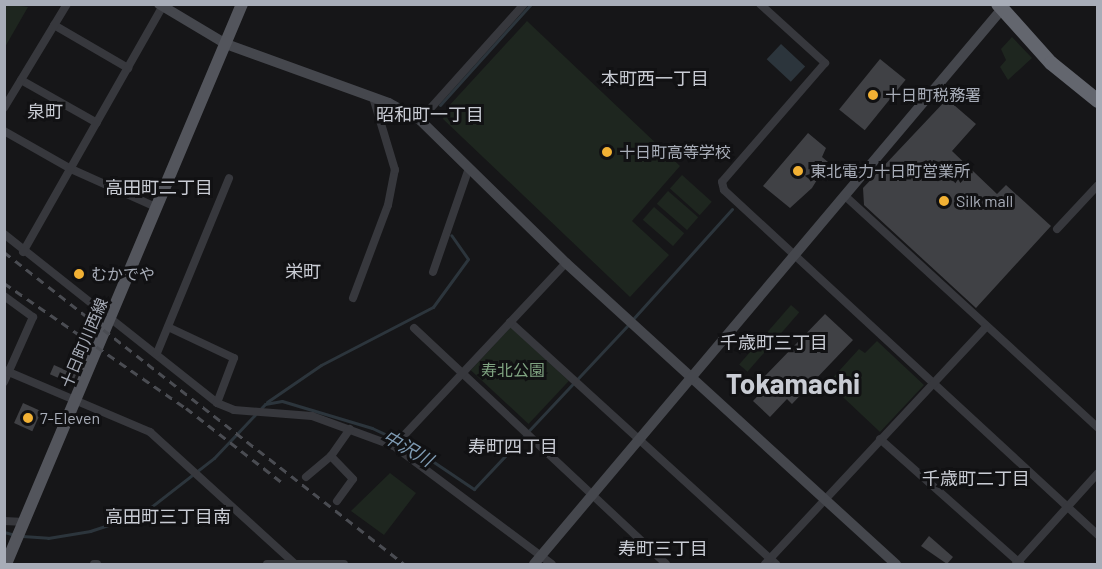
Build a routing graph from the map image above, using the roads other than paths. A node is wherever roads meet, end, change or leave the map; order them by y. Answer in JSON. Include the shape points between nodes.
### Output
{"nodes":[{"id":1,"x":67,"y":4,"type":"edge"},
{"id":2,"x":242,"y":4,"type":"edge"},
{"id":3,"x":524,"y":4,"type":"edge"},
{"id":4,"x":760,"y":4,"type":"edge"},
{"id":5,"x":162,"y":5,"type":"edge"},
{"id":6,"x":999,"y":7,"type":"edge"},
{"id":7,"x":54,"y":25,"type":"junction"},
{"id":8,"x":226,"y":44,"type":"junction"},
{"id":9,"x":128,"y":68,"type":"junction"},
{"id":10,"x":21,"y":80,"type":"junction"},
{"id":11,"x":373,"y":98,"type":"junction"},
{"id":12,"x":1098,"y":101,"type":"edge"},
{"id":13,"x":4,"y":108,"type":"edge"},
{"id":14,"x":420,"y":120,"type":"junction"},
{"id":15,"x":97,"y":123,"type":"junction"},
{"id":16,"x":4,"y":131,"type":"edge"},
{"id":17,"x":469,"y":168,"type":"junction"},
{"id":18,"x":71,"y":169,"type":"junction"},
{"id":19,"x":230,"y":178,"type":"dead end"},
{"id":20,"x":1098,"y":185,"type":"edge"},
{"id":21,"x":844,"y":195,"type":"junction"},
{"id":22,"x":158,"y":208,"type":"junction"},
{"id":23,"x":1057,"y":229,"type":"dead end"},
{"id":24,"x":4,"y":234,"type":"edge"},
{"id":25,"x":23,"y":252,"type":"junction"},
{"id":26,"x":794,"y":255,"type":"junction"},
{"id":27,"x":566,"y":262,"type":"junction"},
{"id":28,"x":433,"y":272,"type":"dead end"},
{"id":29,"x":4,"y":296,"type":"edge"},
{"id":30,"x":354,"y":298,"type":"dead end"},
{"id":31,"x":111,"y":318,"type":"junction"},
{"id":32,"x":510,"y":322,"type":"junction"},
{"id":33,"x":168,"y":327,"type":"junction"},
{"id":34,"x":414,"y":328,"type":"dead end"},
{"id":35,"x":985,"y":328,"type":"junction"},
{"id":36,"x":157,"y":353,"type":"junction"},
{"id":37,"x":7,"y":371,"type":"edge"},
{"id":38,"x":461,"y":374,"type":"junction"},
{"id":39,"x":690,"y":377,"type":"junction"},
{"id":40,"x":4,"y":382,"type":"edge"},
{"id":41,"x":933,"y":383,"type":"junction"},
{"id":42,"x":77,"y":402,"type":"junction"},
{"id":43,"x":217,"y":403,"type":"junction"},
{"id":44,"x":1098,"y":428,"type":"edge"},
{"id":45,"x":350,"y":429,"type":"junction"},
{"id":46,"x":639,"y":439,"type":"junction"},
{"id":47,"x":880,"y":439,"type":"junction"},
{"id":48,"x":394,"y":446,"type":"junction"},
{"id":49,"x":331,"y":456,"type":"junction"},
{"id":50,"x":1098,"y":473,"type":"edge"},
{"id":51,"x":306,"y":477,"type":"dead end"},
{"id":52,"x":591,"y":496,"type":"junction"},
{"id":53,"x":824,"y":499,"type":"junction"},
{"id":54,"x":337,"y":501,"type":"dead end"},
{"id":55,"x":1067,"y":507,"type":"junction"},
{"id":56,"x":4,"y":521,"type":"edge"},
{"id":57,"x":24,"y":524,"type":"junction"},
{"id":58,"x":1098,"y":535,"type":"edge"},
{"id":59,"x":538,"y":560,"type":"edge"},
{"id":60,"x":293,"y":563,"type":"edge"},
{"id":61,"x":770,"y":563,"type":"edge"},
{"id":62,"x":6,"y":564,"type":"edge"},
{"id":63,"x":267,"y":564,"type":"edge"},
{"id":64,"x":344,"y":564,"type":"edge"},
{"id":65,"x":552,"y":564,"type":"edge"},
{"id":66,"x":666,"y":564,"type":"edge"},
{"id":67,"x":896,"y":564,"type":"edge"},
{"id":68,"x":1018,"y":564,"type":"edge"}],
"edges":[{"from":1,"to":7,"type":"street"},
{"from":2,"to":8,"type":"main road","name":"十日町川西線"},
{"from":3,"to":14,"type":"street"},
{"from":4,"to":26,"type":"street","via":[[825,63],[722,182],[724,190]]},
{"from":5,"to":8,"type":"street"},
{"from":5,"to":9,"type":"street"},
{"from":6,"to":12,"type":"highway","via":[[1051,63]]},
{"from":6,"to":21,"type":"street"},
{"from":7,"to":9,"type":"street"},
{"from":7,"to":10,"type":"street"},
{"from":8,"to":11,"type":"street"},
{"from":8,"to":22,"type":"main road","name":"十日町川西線"},
{"from":9,"to":15,"type":"street"},
{"from":10,"to":13,"type":"street"},
{"from":10,"to":15,"type":"street"},
{"from":11,"to":14,"type":"street"},
{"from":11,"to":30,"type":"street","via":[[395,170],[388,205]]},
{"from":14,"to":17,"type":"street"},
{"from":15,"to":18,"type":"street"},
{"from":16,"to":18,"type":"street"},
{"from":17,"to":27,"type":"street"},
{"from":17,"to":28,"type":"street"},
{"from":18,"to":22,"type":"street"},
{"from":18,"to":25,"type":"street"},
{"from":19,"to":33,"type":"street"},
{"from":20,"to":23,"type":"street"},
{"from":21,"to":26,"type":"street"},
{"from":21,"to":35,"type":"street"},
{"from":22,"to":31,"type":"main road","name":"十日町川西線"},
{"from":24,"to":25,"type":"street"},
{"from":25,"to":31,"type":"street"},
{"from":26,"to":39,"type":"street"},
{"from":26,"to":41,"type":"street"},
{"from":27,"to":32,"type":"street"},
{"from":27,"to":39,"type":"street"},
{"from":29,"to":37,"type":"street","via":[[33,317]]},
{"from":31,"to":36,"type":"street"},
{"from":31,"to":42,"type":"main road","name":"十日町川西線"},
{"from":32,"to":38,"type":"street"},
{"from":32,"to":46,"type":"street"},
{"from":33,"to":36,"type":"street"},
{"from":33,"to":43,"type":"street","via":[[234,358]]},
{"from":34,"to":38,"type":"street"},
{"from":35,"to":41,"type":"street"},
{"from":35,"to":44,"type":"street"},
{"from":36,"to":43,"type":"street"},
{"from":37,"to":40,"type":"street"},
{"from":37,"to":42,"type":"street"},
{"from":38,"to":48,"type":"street"},
{"from":38,"to":52,"type":"street"},
{"from":39,"to":46,"type":"street"},
{"from":39,"to":53,"type":"street"},
{"from":41,"to":47,"type":"street"},
{"from":41,"to":55,"type":"street"},
{"from":42,"to":57,"type":"main road","name":"十日町川西線"},
{"from":42,"to":60,"type":"street","via":[[150,432]]},
{"from":43,"to":45,"type":"street","via":[[234,410],[312,416]]},
{"from":45,"to":48,"type":"street"},
{"from":45,"to":49,"type":"street"},
{"from":46,"to":52,"type":"street"},
{"from":46,"to":61,"type":"street"},
{"from":47,"to":53,"type":"street"},
{"from":47,"to":68,"type":"street"},
{"from":48,"to":59,"type":"street"},
{"from":49,"to":51,"type":"street"},
{"from":49,"to":54,"type":"street","via":[[353,479]]},
{"from":50,"to":55,"type":"street"},
{"from":52,"to":59,"type":"street"},
{"from":52,"to":66,"type":"street"},
{"from":53,"to":61,"type":"street"},
{"from":53,"to":67,"type":"street"},
{"from":55,"to":58,"type":"street"},
{"from":55,"to":68,"type":"street"},
{"from":56,"to":57,"type":"street"},
{"from":57,"to":62,"type":"main road","name":"十日町川西線"},
{"from":59,"to":65,"type":"street"},
{"from":60,"to":63,"type":"street"},
{"from":60,"to":64,"type":"street"}]}
